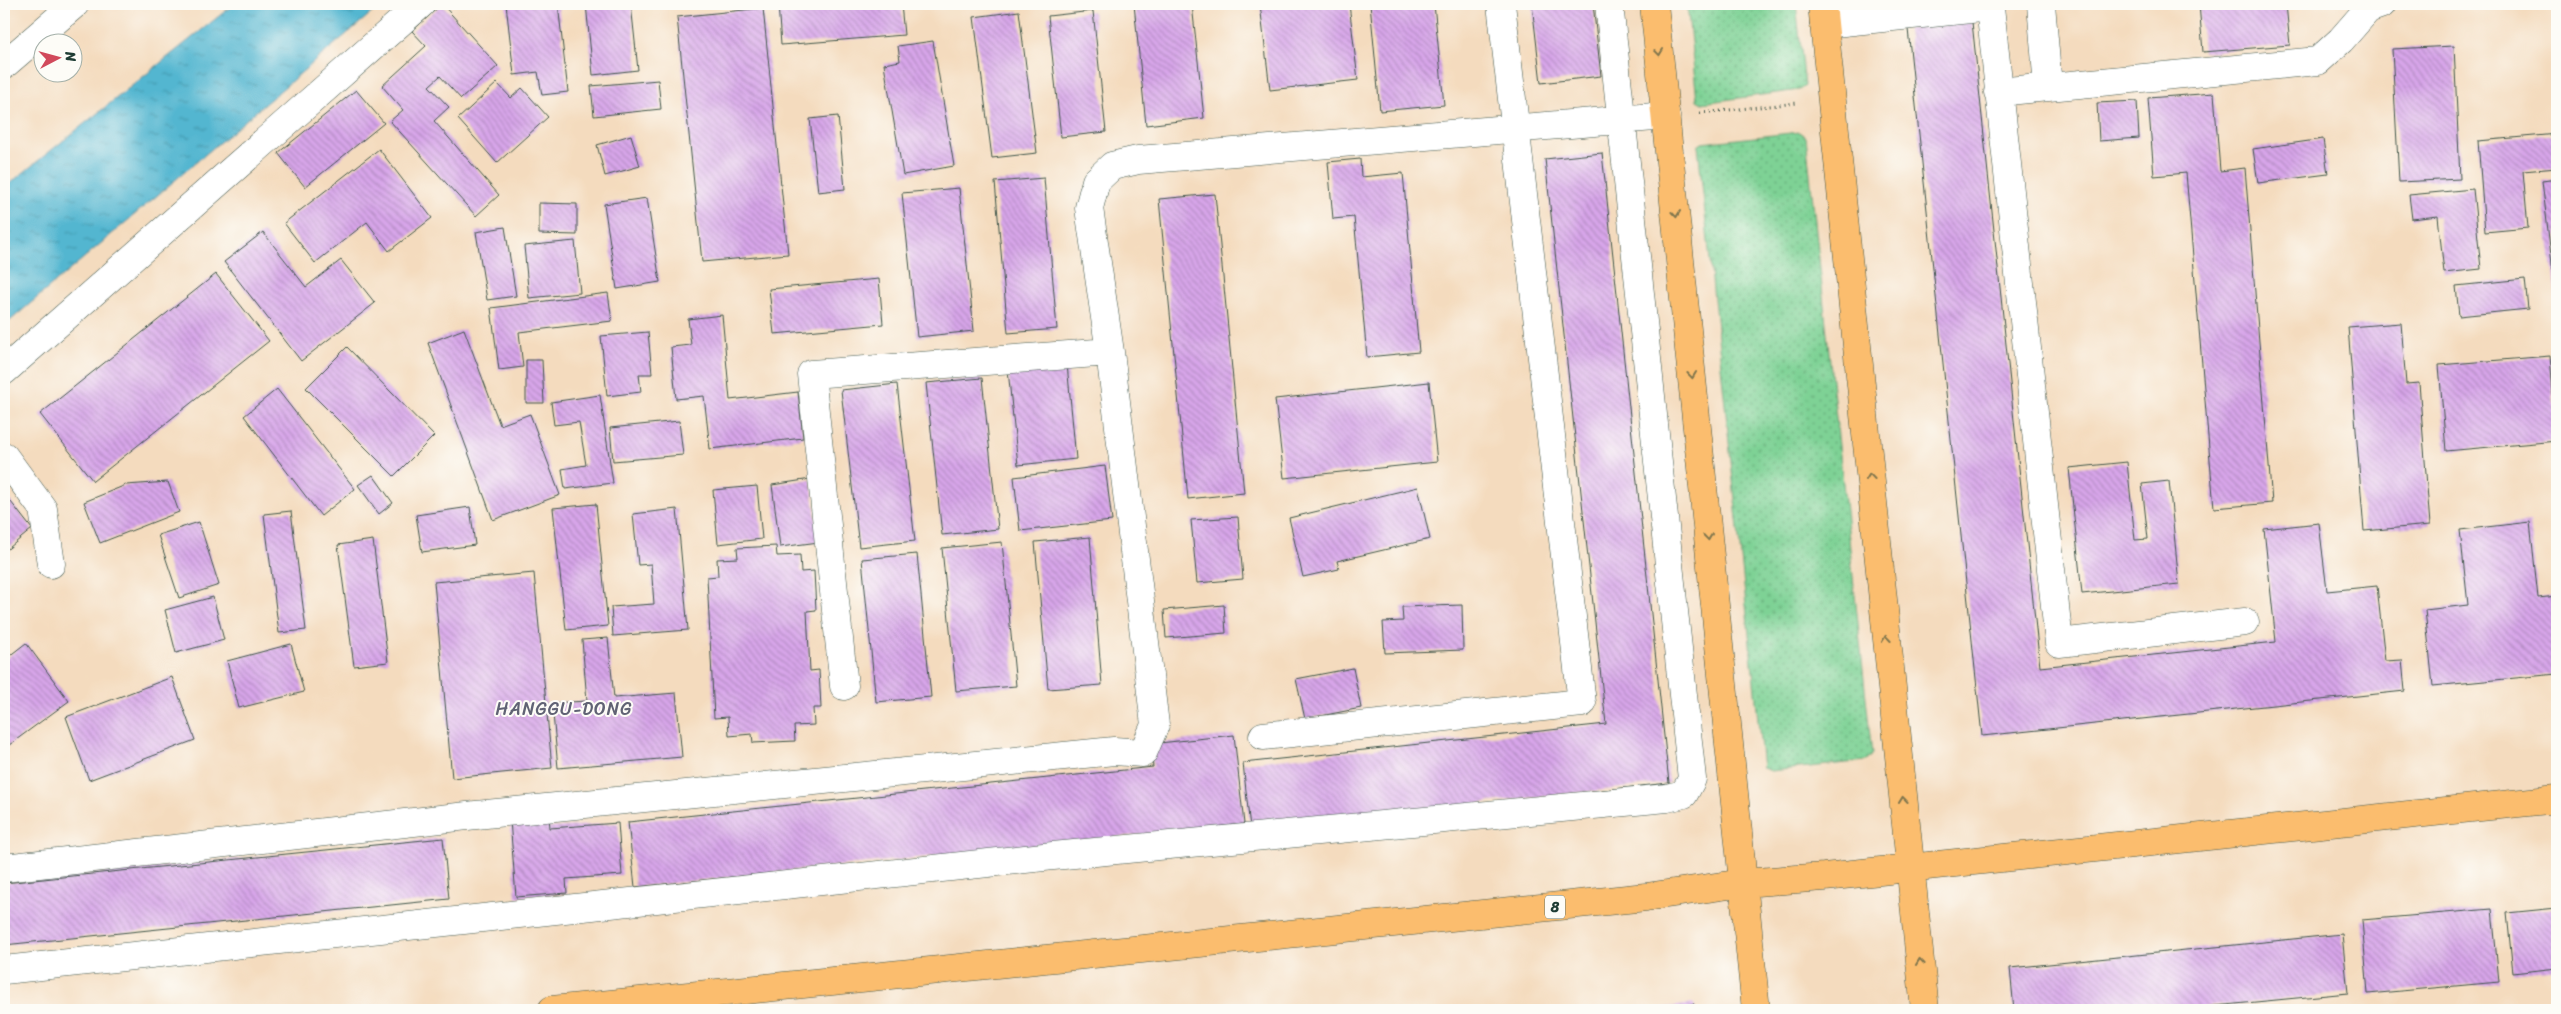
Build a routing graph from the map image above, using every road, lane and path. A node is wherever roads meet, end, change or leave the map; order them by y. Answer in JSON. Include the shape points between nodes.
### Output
{"nodes":[{"id":1,"x":75,"y":4,"type":"edge"},
{"id":2,"x":421,"y":4,"type":"edge"},
{"id":3,"x":1501,"y":4,"type":"edge"},
{"id":4,"x":1609,"y":4,"type":"edge"},
{"id":5,"x":1654,"y":4,"type":"edge"},
{"id":6,"x":2041,"y":4,"type":"edge"},
{"id":7,"x":2382,"y":4,"type":"edge"},
{"id":8,"x":1823,"y":14,"type":"edge"},
{"id":9,"x":4,"y":66,"type":"edge"},
{"id":10,"x":2048,"y":87,"type":"junction"},
{"id":11,"x":1998,"y":92,"type":"junction"},
{"id":12,"x":1831,"y":100,"type":"junction"},
{"id":13,"x":1666,"y":116,"type":"junction"},
{"id":14,"x":1621,"y":119,"type":"junction"},
{"id":15,"x":1514,"y":128,"type":"junction"},
{"id":16,"x":1110,"y":352,"type":"junction"},
{"id":17,"x":4,"y":370,"type":"edge"},
{"id":18,"x":4,"y":456,"type":"edge"},
{"id":19,"x":51,"y":564,"type":"dead end"},
{"id":20,"x":2246,"y":622,"type":"dead end"},
{"id":21,"x":844,"y":686,"type":"dead end"},
{"id":22,"x":1264,"y":736,"type":"dead end"},
{"id":23,"x":2557,"y":799,"type":"edge"},
{"id":24,"x":4,"y":868,"type":"edge"},
{"id":25,"x":1909,"y":868,"type":"junction"},
{"id":26,"x":1743,"y":883,"type":"junction"},
{"id":27,"x":4,"y":970,"type":"edge"},
{"id":28,"x":552,"y":1010,"type":"edge"},
{"id":29,"x":1756,"y":1010,"type":"edge"},
{"id":30,"x":1925,"y":1010,"type":"edge"}],
"edges":[{"from":1,"to":9,"type":"street"},
{"from":2,"to":17,"type":"street"},
{"from":3,"to":15,"type":"street"},
{"from":4,"to":14,"type":"street"},
{"from":5,"to":13,"type":"main road","one_way":true},
{"from":6,"to":10,"type":"street"},
{"from":7,"to":10,"type":"street","via":[[2368,9],[2318,61]]},
{"from":8,"to":11,"type":"street","via":[[1990,7]]},
{"from":8,"to":12,"type":"main road"},
{"from":10,"to":11,"type":"street"},
{"from":11,"to":20,"type":"street","via":[[2059,644]]},
{"from":12,"to":13,"type":"path"},
{"from":25,"to":12,"type":"main road","one_way":true},
{"from":13,"to":14,"type":"street"},
{"from":13,"to":26,"type":"main road","one_way":true},
{"from":14,"to":15,"type":"street"},
{"from":14,"to":27,"type":"street","via":[[1692,779],[1684,794],[1053,856]]},
{"from":15,"to":16,"type":"street","via":[[1138,160],[1112,166],[1096,181],[1089,208]]},
{"from":15,"to":22,"type":"street","via":[[1582,703]]},
{"from":16,"to":21,"type":"street","via":[[811,374]]},
{"from":16,"to":24,"type":"street","via":[[1156,725],[1143,753],[1104,752],[486,814]]},
{"from":18,"to":19,"type":"street","via":[[43,510]]},
{"from":23,"to":25,"type":"main road","number":"8"},
{"from":25,"to":26,"type":"main road","number":"8"},
{"from":30,"to":25,"type":"main road","one_way":true},
{"from":26,"to":28,"type":"main road","number":"8","via":[[1646,897]]},
{"from":26,"to":29,"type":"main road"}]}
